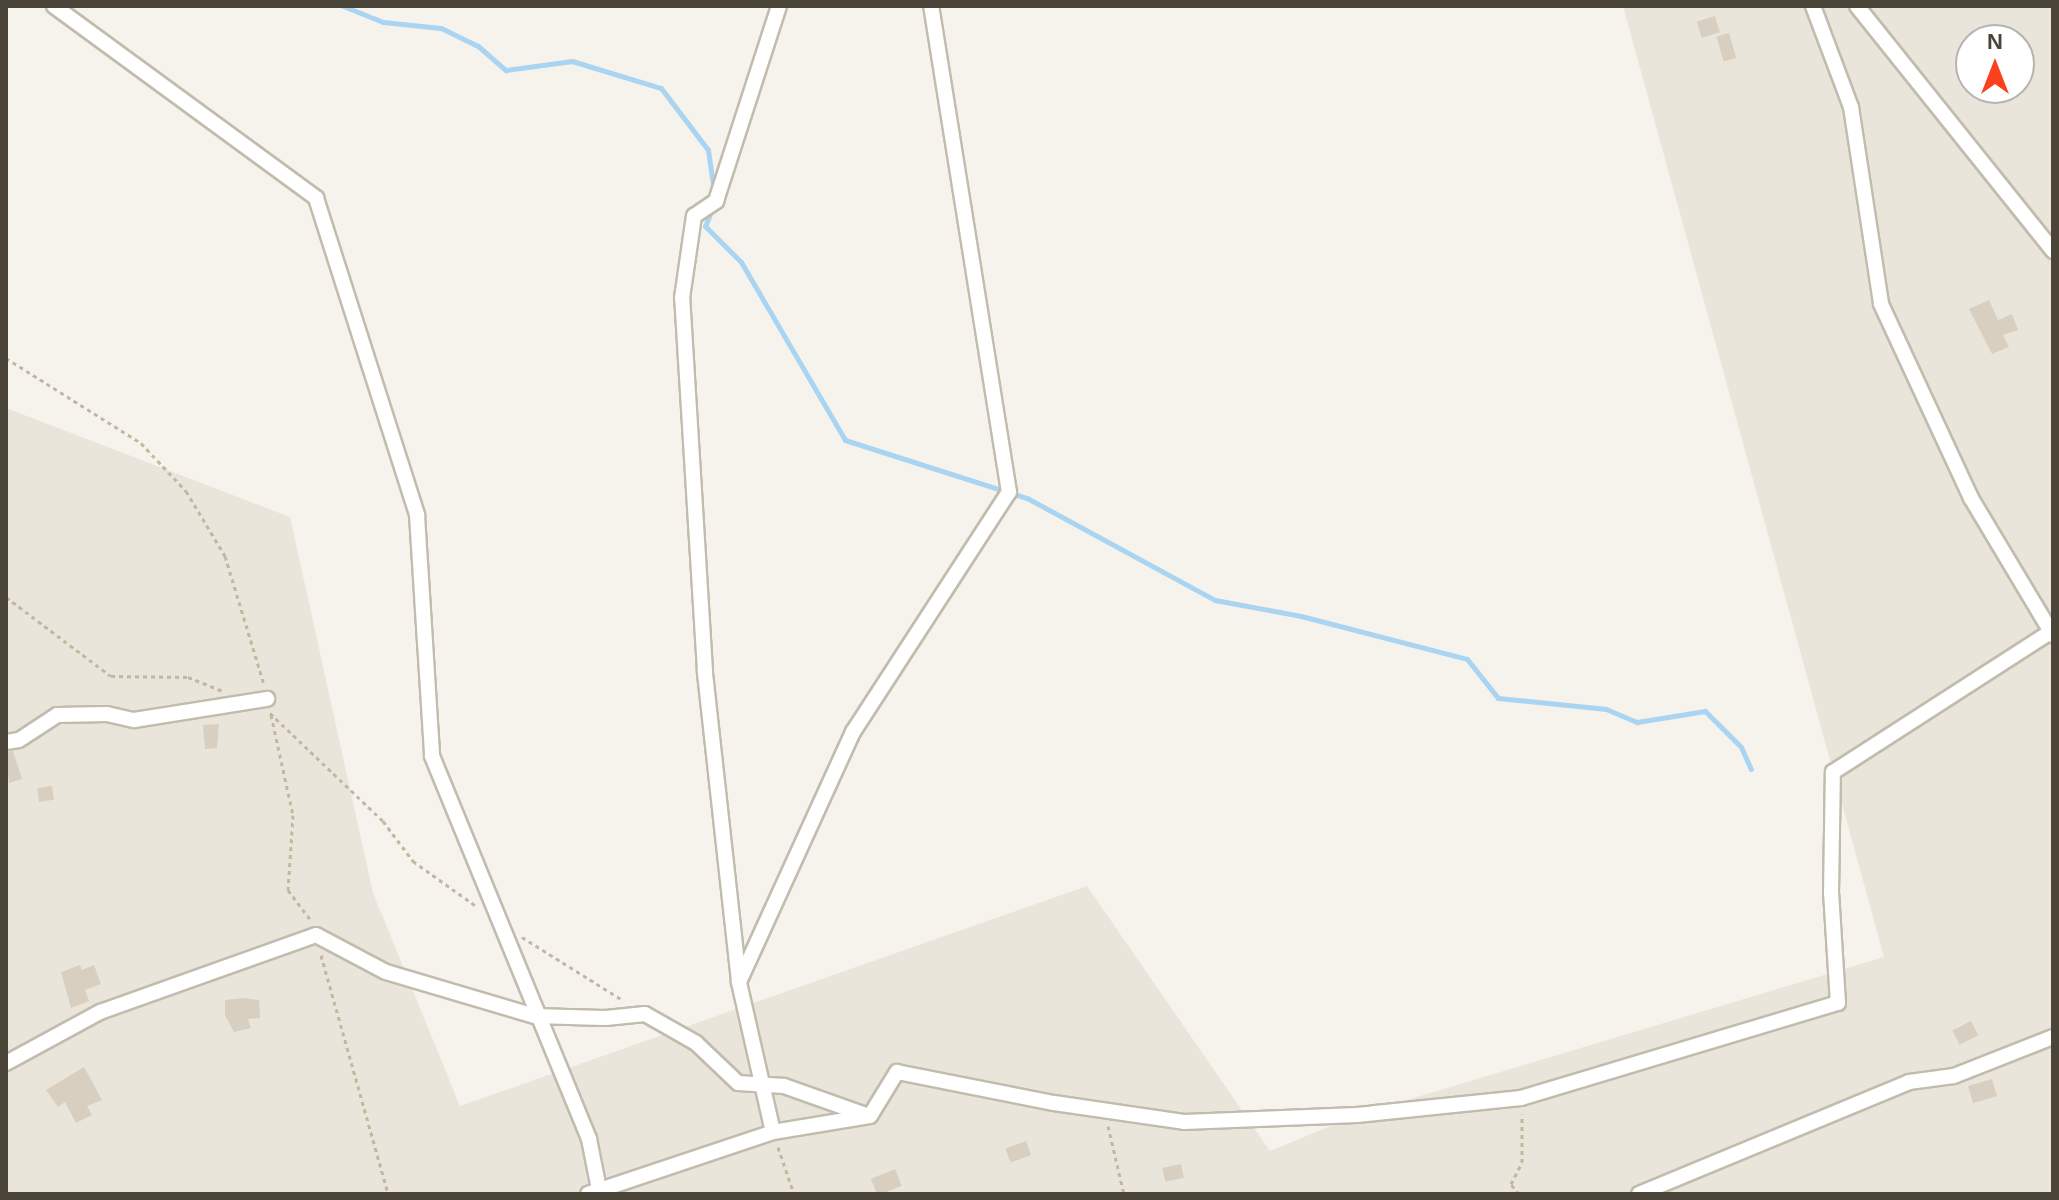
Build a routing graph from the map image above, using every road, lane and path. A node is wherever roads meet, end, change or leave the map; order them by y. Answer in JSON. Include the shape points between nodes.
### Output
{"nodes":[{"id":1,"x":54,"y":6,"type":"edge"},
{"id":2,"x":779,"y":6,"type":"edge"},
{"id":3,"x":931,"y":6,"type":"edge"},
{"id":4,"x":1813,"y":6,"type":"edge"},
{"id":5,"x":1857,"y":6,"type":"edge"},
{"id":6,"x":2053,"y":251,"type":"edge"},
{"id":7,"x":6,"y":358,"type":"edge"},
{"id":8,"x":6,"y":597,"type":"edge"},
{"id":9,"x":2052,"y":632,"type":"edge"},
{"id":10,"x":225,"y":692,"type":"dead end"},
{"id":11,"x":250,"y":702,"type":"junction"},
{"id":12,"x":268,"y":706,"type":"junction"},
{"id":13,"x":6,"y":742,"type":"edge"},
{"id":14,"x":498,"y":921,"type":"junction"},
{"id":15,"x":316,"y":935,"type":"junction"},
{"id":16,"x":739,"y":982,"type":"junction"},
{"id":17,"x":645,"y":1014,"type":"junction"},
{"id":18,"x":535,"y":1016,"type":"junction"},
{"id":19,"x":2053,"y":1037,"type":"edge"},
{"id":20,"x":6,"y":1063,"type":"edge"},
{"id":21,"x":762,"y":1085,"type":"junction"},
{"id":22,"x":1521,"y":1098,"type":"junction"},
{"id":23,"x":1104,"y":1111,"type":"junction"},
{"id":24,"x":870,"y":1116,"type":"junction"},
{"id":25,"x":773,"y":1132,"type":"junction"},
{"id":26,"x":595,"y":1193,"type":"edge"},
{"id":27,"x":388,"y":1194,"type":"edge"},
{"id":28,"x":794,"y":1194,"type":"edge"},
{"id":29,"x":1124,"y":1194,"type":"edge"},
{"id":30,"x":1519,"y":1194,"type":"edge"},
{"id":31,"x":1639,"y":1194,"type":"edge"}],
"edges":[{"from":1,"to":14,"type":"street","via":[[316,198],[417,515],[432,756]]},
{"from":2,"to":16,"type":"street","via":[[716,201],[694,216],[682,298],[705,671]]},
{"from":3,"to":16,"type":"street","via":[[1009,492],[853,732]]},
{"from":4,"to":9,"type":"street","via":[[1851,107],[1881,304],[1971,498]]},
{"from":5,"to":6,"type":"street"},
{"from":7,"to":12,"type":"path","via":[[141,443],[186,491],[225,556]]},
{"from":8,"to":10,"type":"path","via":[[111,676],[188,677]]},
{"from":9,"to":22,"type":"street","via":[[1833,772],[1831,893],[1838,1003]]},
{"from":11,"to":12,"type":"street"},
{"from":11,"to":12,"type":"path"},
{"from":11,"to":13,"type":"street","via":[[134,720],[107,714],[57,715],[19,740]]},
{"from":12,"to":14,"type":"path","via":[[383,821],[413,861]]},
{"from":12,"to":15,"type":"path","via":[[293,815],[288,890]]},
{"from":14,"to":17,"type":"path"},
{"from":14,"to":18,"type":"street"},
{"from":15,"to":18,"type":"street","via":[[386,972]]},
{"from":15,"to":20,"type":"street","via":[[100,1012]]},
{"from":15,"to":27,"type":"path"},
{"from":16,"to":21,"type":"street"},
{"from":17,"to":18,"type":"street"},
{"from":17,"to":21,"type":"street","via":[[696,1043],[738,1083]]},
{"from":18,"to":26,"type":"street","via":[[589,1139]]},
{"from":19,"to":31,"type":"street","via":[[1954,1076],[1909,1082]]},
{"from":21,"to":24,"type":"street","via":[[784,1086]]},
{"from":21,"to":25,"type":"street"},
{"from":22,"to":23,"type":"street","via":[[1357,1115],[1184,1122]]},
{"from":22,"to":30,"type":"path","via":[[1522,1162],[1511,1184]]},
{"from":23,"to":24,"type":"street","via":[[897,1072]]},
{"from":23,"to":29,"type":"path"},
{"from":24,"to":25,"type":"street"},
{"from":25,"to":26,"type":"street"},
{"from":25,"to":28,"type":"path"}]}
